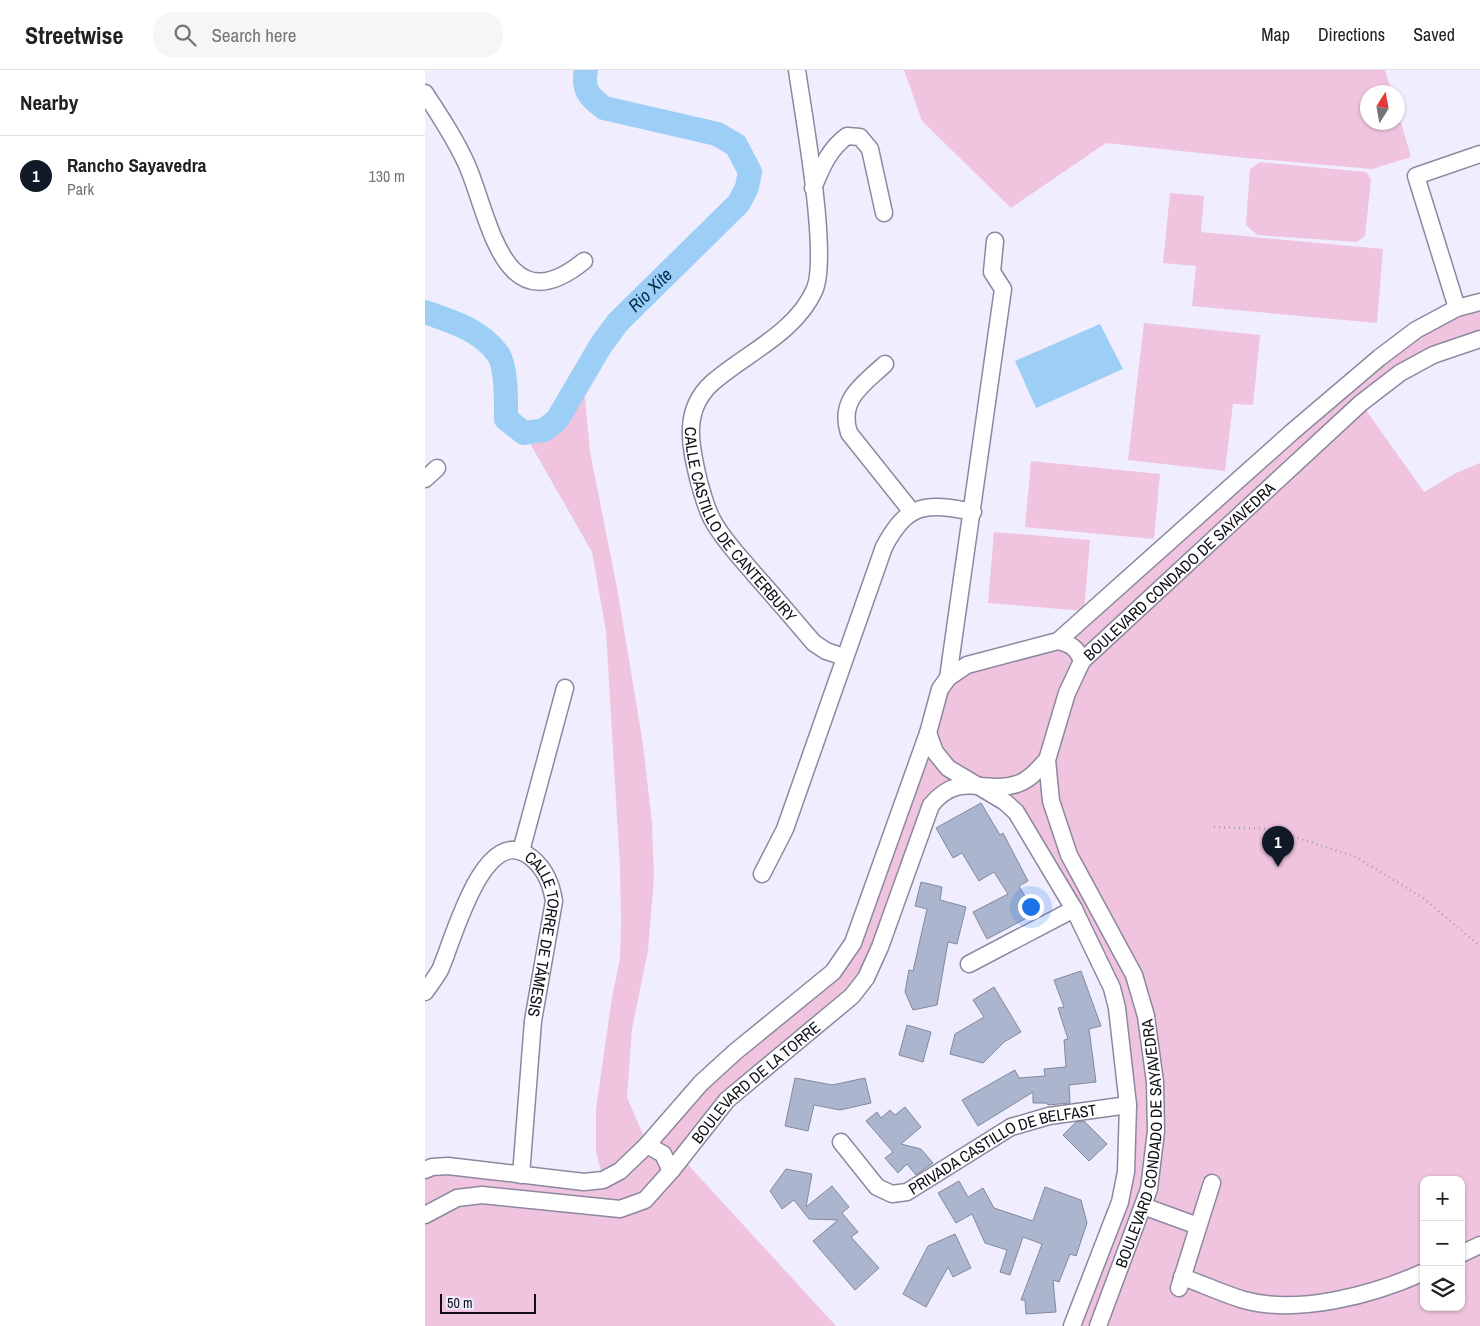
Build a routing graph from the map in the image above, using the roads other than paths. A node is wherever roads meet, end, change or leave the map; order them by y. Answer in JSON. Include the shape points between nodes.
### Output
{"nodes":[{"id":1,"x":797,"y":70,"type":"edge"},
{"id":2,"x":425,"y":93,"type":"edge"},
{"id":3,"x":1480,"y":154,"type":"edge"},
{"id":4,"x":813,"y":190,"type":"junction"},
{"id":5,"x":884,"y":213,"type":"dead end"},
{"id":6,"x":995,"y":241,"type":"dead end"},
{"id":7,"x":584,"y":261,"type":"dead end"},
{"id":8,"x":1480,"y":302,"type":"edge"},
{"id":9,"x":1457,"y":308,"type":"junction"},
{"id":10,"x":1480,"y":339,"type":"edge"},
{"id":11,"x":885,"y":364,"type":"dead end"},
{"id":12,"x":912,"y":512,"type":"junction"},
{"id":13,"x":973,"y":512,"type":"junction"},
{"id":14,"x":1058,"y":641,"type":"junction"},
{"id":15,"x":845,"y":657,"type":"junction"},
{"id":16,"x":1082,"y":661,"type":"junction"},
{"id":17,"x":948,"y":678,"type":"junction"},
{"id":18,"x":565,"y":688,"type":"dead end"},
{"id":19,"x":928,"y":733,"type":"junction"},
{"id":20,"x":1047,"y":760,"type":"junction"},
{"id":21,"x":977,"y":785,"type":"junction"},
{"id":22,"x":521,"y":851,"type":"junction"},
{"id":23,"x":762,"y":874,"type":"dead end"},
{"id":24,"x":1074,"y":909,"type":"junction"},
{"id":25,"x":969,"y":964,"type":"dead end"},
{"id":26,"x":425,"y":992,"type":"edge"},
{"id":27,"x":1128,"y":1105,"type":"junction"},
{"id":28,"x":841,"y":1142,"type":"dead end"},
{"id":29,"x":647,"y":1145,"type":"junction"},
{"id":30,"x":425,"y":1170,"type":"edge"},
{"id":31,"x":671,"y":1172,"type":"junction"},
{"id":32,"x":521,"y":1175,"type":"junction"},
{"id":33,"x":1212,"y":1183,"type":"dead end"},
{"id":34,"x":1143,"y":1206,"type":"junction"},
{"id":35,"x":425,"y":1215,"type":"edge"},
{"id":36,"x":1198,"y":1226,"type":"junction"},
{"id":37,"x":1480,"y":1245,"type":"edge"},
{"id":38,"x":1465,"y":1252,"type":"edge"},
{"id":39,"x":1420,"y":1274,"type":"edge"},
{"id":40,"x":1072,"y":1326,"type":"edge"},
{"id":41,"x":1099,"y":1326,"type":"edge"}],
"edges":[{"from":1,"to":4,"type":"street","name":"CALLE CASTILLO DE CANTERBURY"},
{"from":2,"to":7,"type":"street","via":[[460,149],[485,219],[511,267],[523,278],[538,283],[556,280]]},
{"from":3,"to":9,"type":"street","via":[[1417,176]]},
{"from":4,"to":5,"type":"street","via":[[836,144],[847,136],[860,138],[870,149]]},
{"from":4,"to":15,"type":"street","name":"CALLE CASTILLO DE CANTERBURY","via":[[820,270],[815,290],[806,306],[789,324],[710,385],[697,404],[691,423],[690,445],[705,503],[725,539],[814,643]]},
{"from":6,"to":13,"type":"street","via":[[992,272],[1003,289]]},
{"from":8,"to":9,"type":"street","name":"BOULEVARD CONDADO DE SAYAVEDRA"},
{"from":9,"to":14,"type":"street","name":"BOULEVARD CONDADO DE SAYAVEDRA","via":[[1416,330],[1379,358]]},
{"from":10,"to":16,"type":"street","name":"BOULEVARD CONDADO DE SAYAVEDRA","via":[[1433,355],[1400,373],[1361,403]]},
{"from":11,"to":12,"type":"street","via":[[852,395],[845,421],[849,433]]},
{"from":12,"to":13,"type":"street","via":[[945,507]]},
{"from":12,"to":15,"type":"street","via":[[895,527],[884,547]]},
{"from":13,"to":17,"type":"street"},
{"from":14,"to":16,"type":"street","via":[[1077,650]]},
{"from":14,"to":17,"type":"street","name":"BOULEVARD CONDADO DE SAYAVEDRA","via":[[967,665]]},
{"from":15,"to":23,"type":"street","via":[[785,829]]},
{"from":16,"to":20,"type":"street","name":"BOULEVARD CONDADO DE SAYAVEDRA","via":[[1067,693]]},
{"from":17,"to":19,"type":"street","via":[[940,689]]},
{"from":18,"to":22,"type":"street"},
{"from":19,"to":21,"type":"street","via":[[935,752],[948,768]]},
{"from":19,"to":29,"type":"street","name":"BOULEVARD DE LA TORRE","via":[[853,943],[833,972],[701,1083]]},
{"from":20,"to":21,"type":"street","via":[[1030,777],[1017,784]]},
{"from":20,"to":34,"type":"street","name":"BOULEVARD CONDADO DE SAYAVEDRA","via":[[1051,801],[1069,855],[1131,967],[1147,1016],[1155,1082],[1156,1131],[1152,1170]]},
{"from":21,"to":24,"type":"street","name":"BOULEVARD CONDADO DE SAYAVEDRA","via":[[1016,812]]},
{"from":21,"to":31,"type":"street","name":"BOULEVARD DE LA TORRE","via":[[942,792],[931,805],[881,946],[866,978],[852,996],[727,1100]]},
{"from":22,"to":26,"type":"street","name":"CALLE TORRE DE TÁMESIS","via":[[498,855],[483,869],[439,972]]},
{"from":22,"to":32,"type":"street","name":"CALLE TORRE DE TÁMESIS","via":[[544,871],[552,885],[554,901],[533,1021]]},
{"from":24,"to":25,"type":"street"},
{"from":24,"to":27,"type":"street","name":"BOULEVARD CONDADO DE SAYAVEDRA","via":[[1112,988]]},
{"from":27,"to":28,"type":"street","name":"PRIVADA CASTILLO DE BELFAST","via":[[1049,1116],[1011,1128],[907,1192],[892,1194],[877,1187]]},
{"from":27,"to":40,"type":"street","name":"BOULEVARD CONDADO DE SAYAVEDRA","via":[[1126,1172],[1120,1202]]},
{"from":29,"to":31,"type":"street","via":[[663,1154]]},
{"from":29,"to":32,"type":"street","name":"BOULEVARD DE LA TORRE","via":[[620,1171],[603,1180],[584,1182]]},
{"from":30,"to":32,"type":"street","name":"BOULEVARD DE LA TORRE","via":[[448,1166]]},
{"from":31,"to":35,"type":"street","name":"BOULEVARD DE LA TORRE","via":[[645,1200],[633,1207],[620,1209],[482,1195],[457,1198]]},
{"from":33,"to":36,"type":"street"},
{"from":34,"to":36,"type":"street"},
{"from":34,"to":41,"type":"street","name":"BOULEVARD CONDADO DE SAYAVEDRA"},
{"from":36,"to":39,"type":"street","via":[[1181,1282],[1244,1300],[1303,1305],[1348,1297]]},
{"from":37,"to":38,"type":"street"}]}
